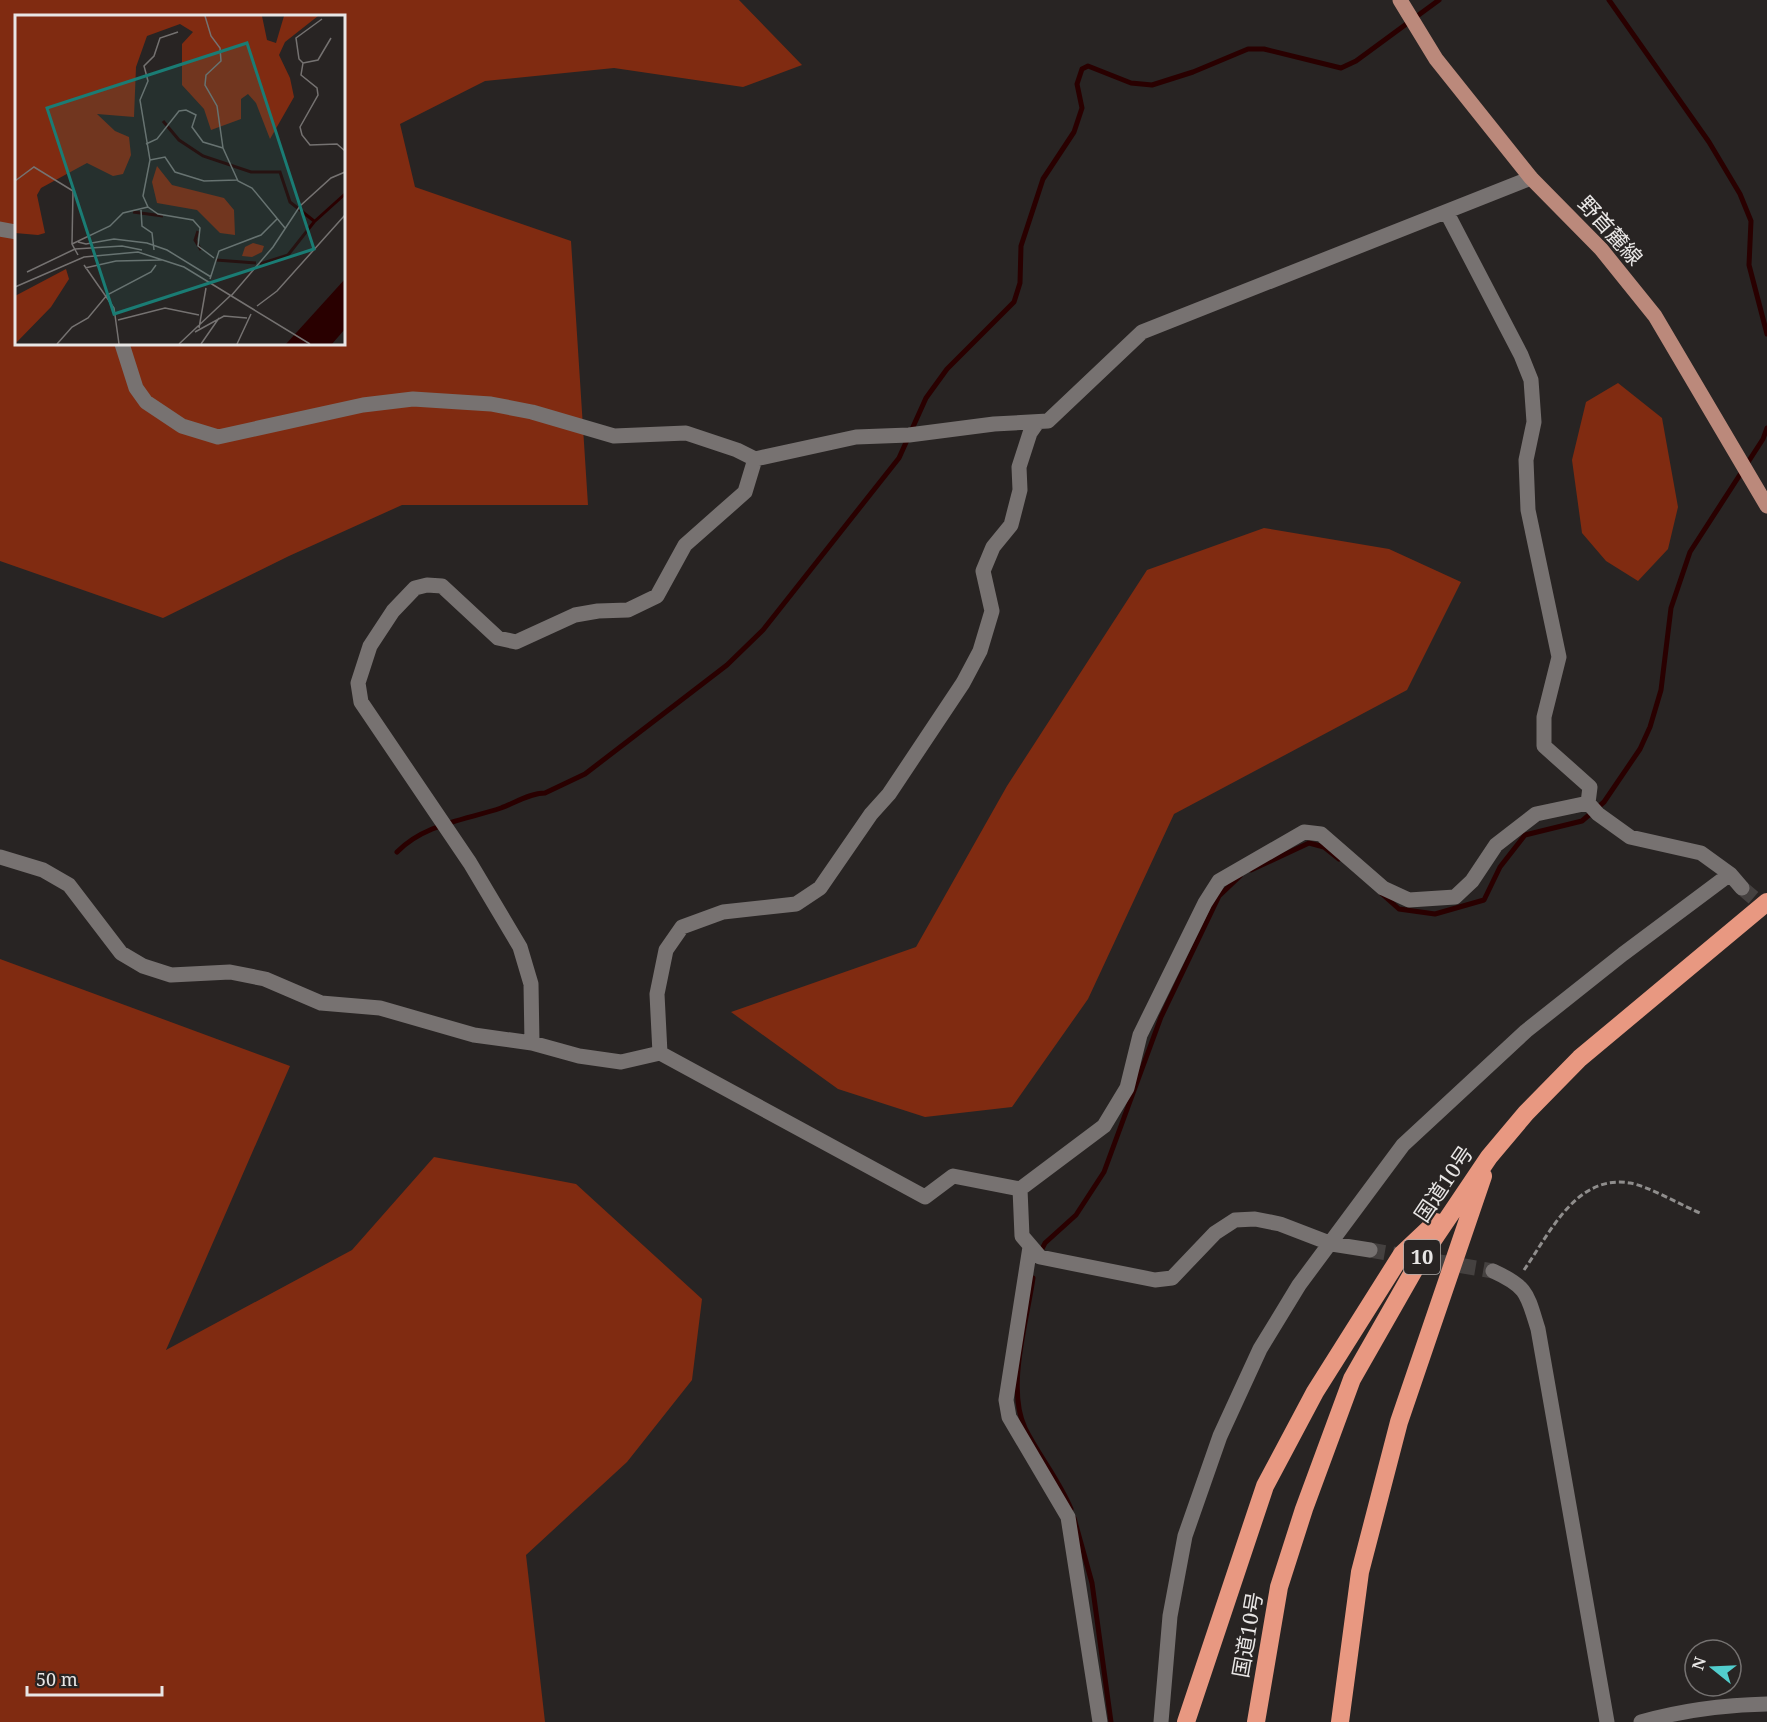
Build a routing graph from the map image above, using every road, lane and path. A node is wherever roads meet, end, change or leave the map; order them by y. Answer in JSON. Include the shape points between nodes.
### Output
{"nodes":[{"id":1,"x":1400,"y":0,"type":"edge"},
{"id":2,"x":1531,"y":178,"type":"junction"},
{"id":3,"x":1447,"y":213,"type":"junction"},
{"id":4,"x":0,"y":229,"type":"edge"},
{"id":5,"x":15,"y":232,"type":"edge"},
{"id":6,"x":122,"y":345,"type":"edge"},
{"id":7,"x":1037,"y":423,"type":"junction"},
{"id":8,"x":755,"y":459,"type":"junction"},
{"id":9,"x":1767,"y":506,"type":"edge"},
{"id":10,"x":1588,"y":803,"type":"junction"},
{"id":11,"x":0,"y":857,"type":"edge"},
{"id":12,"x":1730,"y":874,"type":"junction"},
{"id":13,"x":1743,"y":888,"type":"tunnel mouth"},
{"id":14,"x":1767,"y":902,"type":"edge"},
{"id":15,"x":532,"y":1043,"type":"junction"},
{"id":16,"x":660,"y":1053,"type":"junction"},
{"id":17,"x":1489,"y":1157,"type":"junction"},
{"id":18,"x":1020,"y":1189,"type":"junction"},
{"id":19,"x":1459,"y":1201,"type":"junction"},
{"id":20,"x":1702,"y":1214,"type":"dead end"},
{"id":21,"x":1332,"y":1244,"type":"junction"},
{"id":22,"x":1030,"y":1247,"type":"junction"},
{"id":23,"x":1370,"y":1250,"type":"tunnel mouth"},
{"id":24,"x":1493,"y":1271,"type":"tunnel mouth"},
{"id":25,"x":1516,"y":1282,"type":"junction"},
{"id":26,"x":1767,"y":1704,"type":"edge"},
{"id":27,"x":1100,"y":1722,"type":"edge"},
{"id":28,"x":1161,"y":1722,"type":"edge"},
{"id":29,"x":1186,"y":1722,"type":"edge"},
{"id":30,"x":1256,"y":1722,"type":"edge"},
{"id":31,"x":1340,"y":1722,"type":"edge"},
{"id":32,"x":1607,"y":1722,"type":"edge"},
{"id":33,"x":1641,"y":1722,"type":"edge"}],
"edges":[{"from":1,"to":2,"type":"main road","name":"野首麓線","via":[[1436,59]]},
{"from":2,"to":3,"type":"street"},
{"from":2,"to":9,"type":"main road","name":"野首麓線","via":[[1601,249],[1655,316]]},
{"from":3,"to":7,"type":"street","via":[[1142,332],[1048,422]]},
{"from":3,"to":10,"type":"street","via":[[1531,380],[1534,422],[1527,460],[1528,510],[1559,657],[1544,717],[1544,746],[1590,787]]},
{"from":4,"to":5,"type":"street"},
{"from":6,"to":8,"type":"street","via":[[136,388],[146,402],[182,426],[218,437],[363,405],[413,399],[491,404],[614,436],[686,433]]},
{"from":7,"to":8,"type":"street","via":[[856,437]]},
{"from":7,"to":16,"type":"street","via":[[1019,467],[1020,490],[1011,525],[993,547],[983,571],[992,611],[980,651],[963,683],[890,794],[871,814],[820,888],[796,904],[723,912],[682,927],[666,950],[657,994]]},
{"from":8,"to":15,"type":"street","via":[[745,492],[685,544],[657,596],[628,610],[575,615],[516,642],[498,638],[442,586],[427,585],[415,588],[393,611],[370,646],[358,683],[361,702],[470,863],[520,947],[531,984]]},
{"from":10,"to":12,"type":"street","via":[[1630,837],[1701,853]]},
{"from":10,"to":18,"type":"street","via":[[1536,814],[1496,845],[1472,881],[1455,897],[1409,900],[1383,888],[1321,834],[1304,832],[1219,881],[1140,1035],[1127,1088],[1104,1126]]},
{"from":11,"to":15,"type":"street","via":[[44,870],[69,885],[121,953],[143,966],[171,975],[230,972],[265,979],[321,1003],[380,1008],[474,1035]]},
{"from":12,"to":13,"type":"street"},
{"from":12,"to":21,"type":"street","via":[[1509,1047],[1403,1145]]},
{"from":14,"to":17,"type":"highway","name":"国道10号","number":"10","via":[[1580,1058]]},
{"from":15,"to":16,"type":"street","via":[[621,1062]]},
{"from":16,"to":18,"type":"street","via":[[925,1197],[953,1176]]},
{"from":17,"to":19,"type":"highway","name":"国道10号","number":"10"},
{"from":17,"to":31,"type":"highway","via":[[1400,1422],[1360,1572]]},
{"from":18,"to":22,"type":"street","via":[[1022,1236]]},
{"from":19,"to":29,"type":"highway","via":[[1402,1254],[1315,1392],[1271,1475]]},
{"from":19,"to":30,"type":"highway","name":"国道10号","number":"10","via":[[1421,1258],[1352,1379],[1279,1587]]},
{"from":20,"to":25,"type":"path","via":[[1631,1183],[1589,1188],[1573,1200]]},
{"from":21,"to":22,"type":"street","via":[[1280,1224],[1235,1220],[1215,1233],[1172,1278],[1155,1280],[1040,1257]]},
{"from":21,"to":23,"type":"street"},
{"from":21,"to":28,"type":"street","via":[[1299,1285],[1260,1349],[1220,1436],[1185,1536],[1170,1616]]},
{"from":22,"to":27,"type":"street","via":[[1006,1400],[1009,1417],[1068,1517]]},
{"from":24,"to":25,"type":"street"},
{"from":25,"to":32,"type":"street","via":[[1528,1296],[1538,1329]]},
{"from":26,"to":33,"type":"street","via":[[1674,1712]]}]}
